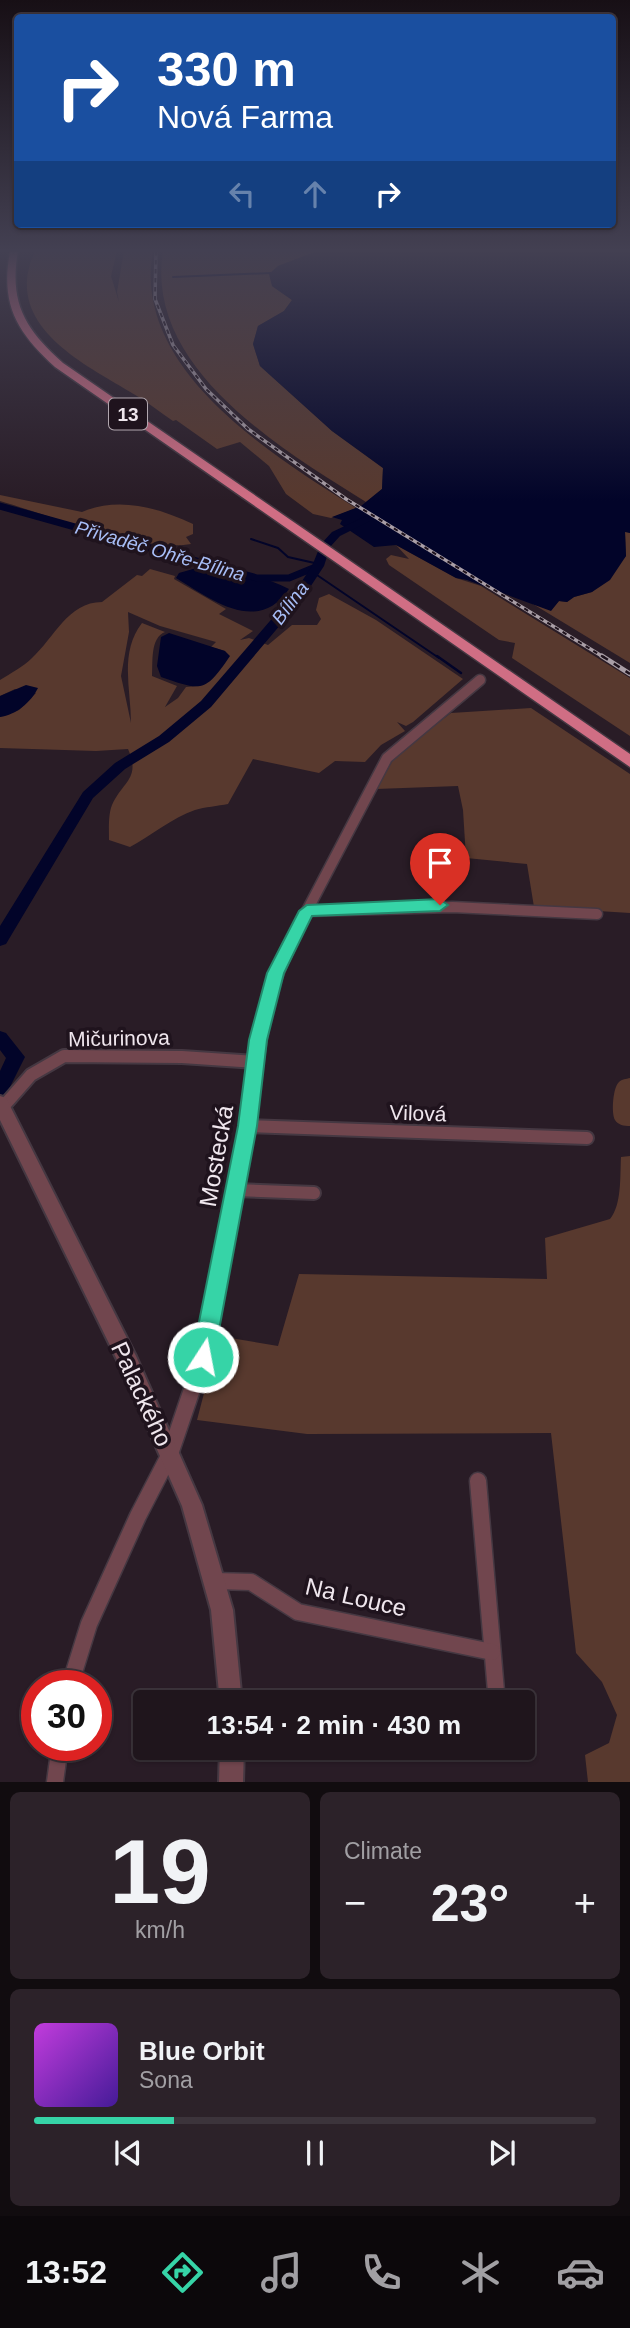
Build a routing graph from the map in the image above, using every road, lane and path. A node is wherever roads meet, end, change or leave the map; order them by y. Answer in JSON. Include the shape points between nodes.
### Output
{"nodes":[{"id":1,"x":26,"y":334,"type":"edge"},
{"id":2,"x":35,"y":334,"type":"edge"},
{"id":3,"x":309,"y":535,"type":"junction"},
{"id":4,"x":347,"y":562,"type":"junction"},
{"id":5,"x":480,"y":681,"type":"dead end"},
{"id":6,"x":630,"y":751,"type":"edge"},
{"id":7,"x":630,"y":762,"type":"edge"},
{"id":8,"x":307,"y":911,"type":"junction"},
{"id":9,"x":597,"y":914,"type":"dead end"},
{"id":10,"x":256,"y":1062,"type":"junction"},
{"id":11,"x":1,"y":1106,"type":"edge"},
{"id":12,"x":248,"y":1126,"type":"junction"},
{"id":13,"x":587,"y":1138,"type":"dead end"},
{"id":14,"x":235,"y":1190,"type":"junction"},
{"id":15,"x":314,"y":1193,"type":"dead end"},
{"id":16,"x":170,"y":1454,"type":"junction"},
{"id":17,"x":478,"y":1481,"type":"dead end"},
{"id":18,"x":215,"y":1581,"type":"junction"},
{"id":19,"x":492,"y":1652,"type":"junction"},
{"id":20,"x":75,"y":1670,"type":"edge"},
{"id":21,"x":230,"y":1690,"type":"edge"},
{"id":22,"x":496,"y":1690,"type":"edge"},
{"id":23,"x":232,"y":1760,"type":"edge"},
{"id":24,"x":58,"y":1761,"type":"edge"},
{"id":25,"x":55,"y":1782,"type":"edge"},
{"id":26,"x":231,"y":1782,"type":"edge"}],
"edges":[{"from":1,"to":3,"type":"highway","number":"13","via":[[59,365]]},
{"from":2,"to":3,"type":"highway","number":"13","via":[[67,362]]},
{"from":3,"to":4,"type":"highway","number":"13"},
{"from":4,"to":6,"type":"highway","number":"13"},
{"from":4,"to":7,"type":"highway","number":"13"},
{"from":5,"to":8,"type":"street","name":"Mostecká","via":[[387,758]]},
{"from":8,"to":9,"type":"street","via":[[419,905]]},
{"from":8,"to":10,"type":"street","name":"Mostecká","via":[[275,973]]},
{"from":10,"to":11,"type":"street","name":"Mičurinova","via":[[182,1056],[64,1056],[31,1075]]},
{"from":10,"to":12,"type":"street","name":"Mostecká"},
{"from":11,"to":16,"type":"street","name":"Palackého"},
{"from":12,"to":13,"type":"street","name":"Vilová"},
{"from":12,"to":14,"type":"street","name":"Mostecká"},
{"from":14,"to":15,"type":"street"},
{"from":14,"to":16,"type":"street","name":"Mostecká","via":[[203,1357]]},
{"from":16,"to":18,"type":"street","name":"Palackého","via":[[192,1505]]},
{"from":16,"to":20,"type":"street","name":"Mostecká","via":[[89,1625]]},
{"from":17,"to":19,"type":"street"},
{"from":18,"to":19,"type":"street","name":"Na Louce","via":[[251,1582],[298,1612]]},
{"from":18,"to":21,"type":"street","name":"Palackého","via":[[227,1641]]},
{"from":19,"to":22,"type":"street"},
{"from":23,"to":26,"type":"street"},
{"from":24,"to":25,"type":"street"}]}
